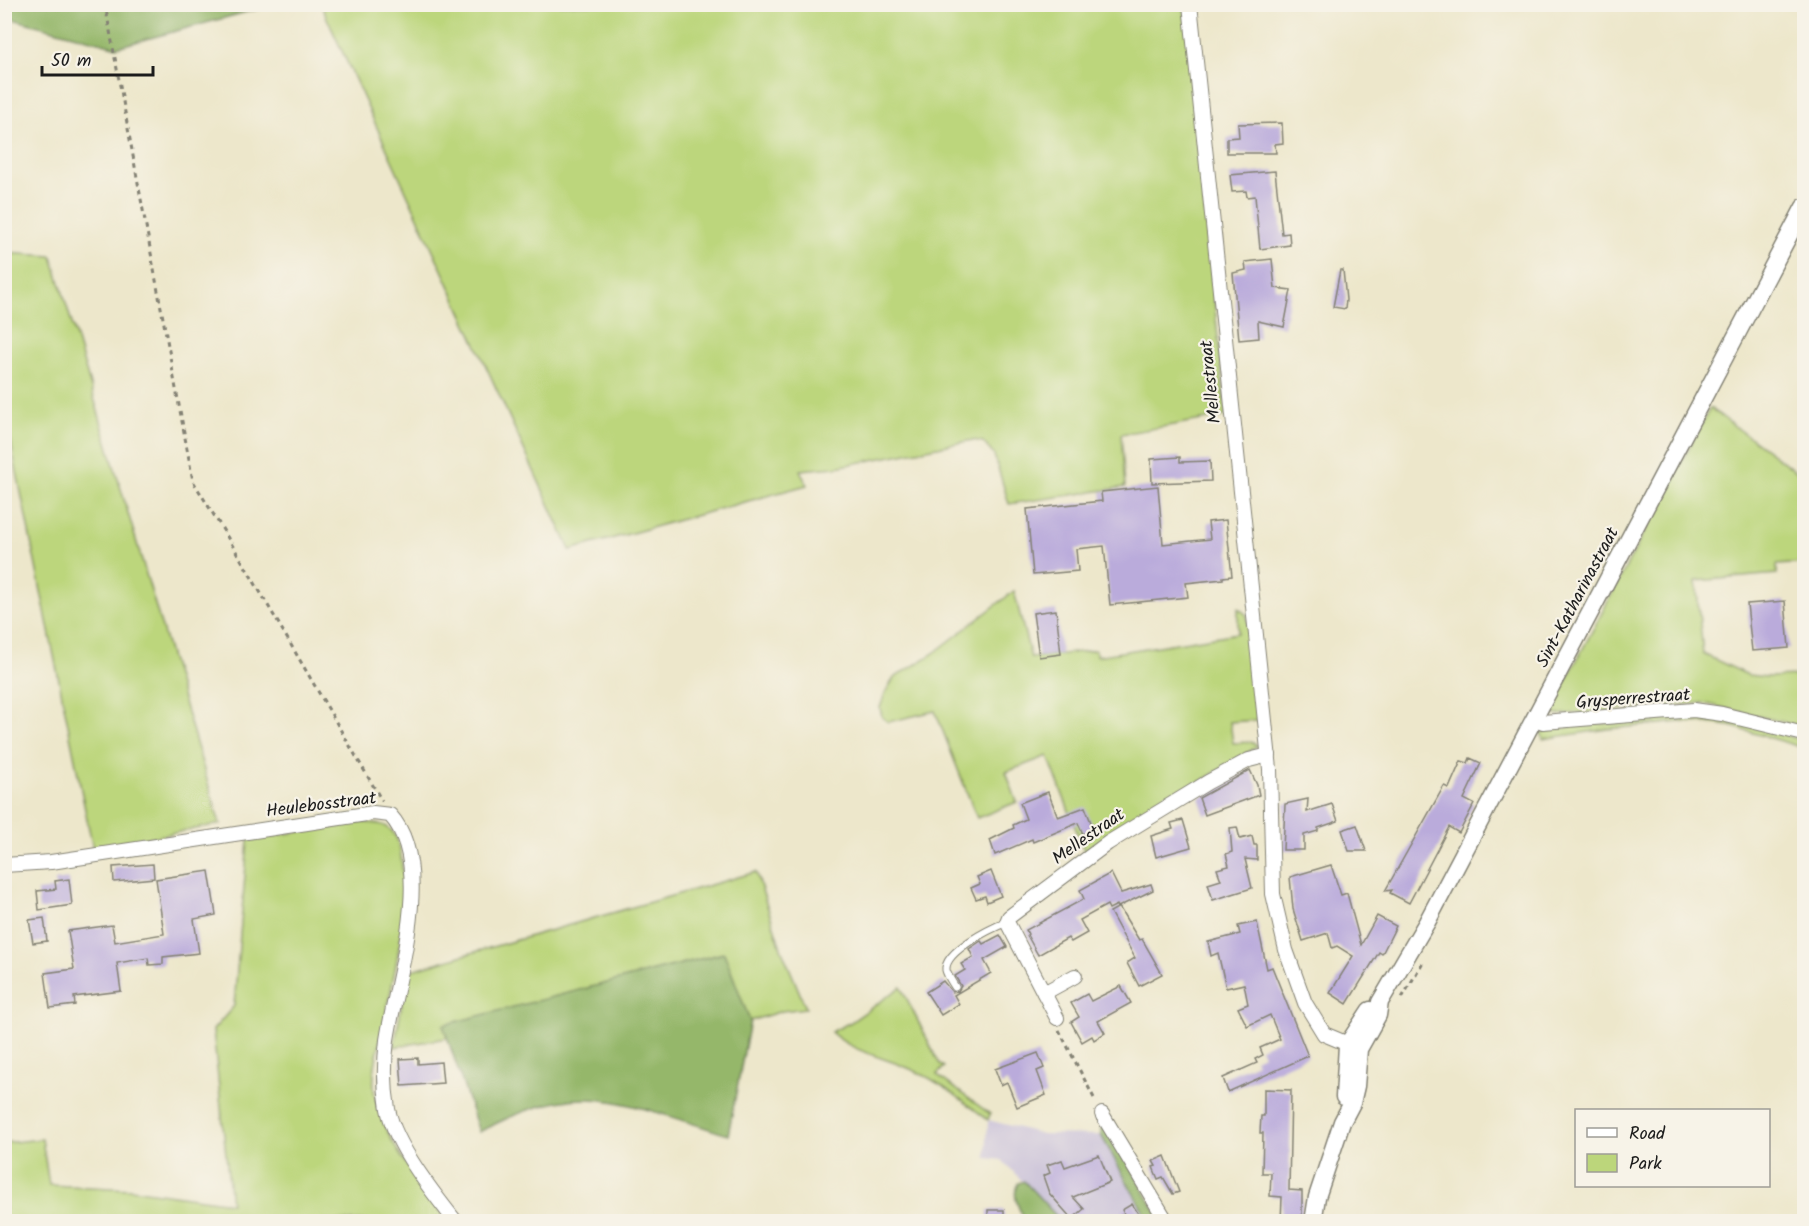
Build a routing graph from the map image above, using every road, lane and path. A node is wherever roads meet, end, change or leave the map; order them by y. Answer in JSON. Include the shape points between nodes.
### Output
{"nodes":[{"id":1,"x":105,"y":4,"type":"edge"},
{"id":2,"x":1190,"y":4,"type":"edge"},
{"id":3,"x":1804,"y":207,"type":"edge"},
{"id":4,"x":1535,"y":718,"type":"junction"},
{"id":5,"x":1804,"y":734,"type":"edge"},
{"id":6,"x":1269,"y":755,"type":"junction"},
{"id":7,"x":390,"y":815,"type":"junction"},
{"id":8,"x":4,"y":864,"type":"edge"},
{"id":9,"x":1007,"y":922,"type":"junction"},
{"id":10,"x":1427,"y":954,"type":"dead end"},
{"id":11,"x":1075,"y":976,"type":"dead end"},
{"id":12,"x":955,"y":987,"type":"dead end"},
{"id":13,"x":1044,"y":993,"type":"junction"},
{"id":14,"x":1400,"y":1001,"type":"dead end"},
{"id":15,"x":1058,"y":1018,"type":"joint"},
{"id":16,"x":1353,"y":1047,"type":"junction"},
{"id":17,"x":1102,"y":1114,"type":"joint"},
{"id":18,"x":456,"y":1221,"type":"edge"},
{"id":19,"x":1167,"y":1221,"type":"edge"},
{"id":20,"x":1313,"y":1221,"type":"edge"}],
"edges":[{"from":1,"to":7,"type":"path","via":[[193,481]]},
{"from":2,"to":6,"type":"street","name":"Mellestraat"},
{"from":3,"to":4,"type":"street","name":"Sint-Katharinastraat"},
{"from":4,"to":5,"type":"street","name":"Grysperrestraat","via":[[1543,722],[1694,710]]},
{"from":4,"to":16,"type":"street","name":"Sint-Katharinastraat","via":[[1416,941],[1380,1002],[1369,1011]]},
{"from":6,"to":9,"type":"street","name":"Mellestraat","via":[[1249,760],[1208,782],[1108,843],[1009,916]]},
{"from":6,"to":16,"type":"street","name":"Mellestraat","via":[[1273,894],[1286,950],[1305,1003],[1324,1034]]},
{"from":7,"to":8,"type":"street","name":"Heulebosstraat","via":[[373,813],[51,862]]},
{"from":7,"to":18,"type":"street","name":"Heulebosstraat","via":[[405,838],[411,891],[402,970],[387,1042],[384,1085],[388,1112],[397,1135]]},
{"from":9,"to":12,"type":"lane","via":[[948,959],[946,970]]},
{"from":9,"to":13,"type":"street"},
{"from":10,"to":14,"type":"path"},
{"from":11,"to":13,"type":"street"},
{"from":13,"to":15,"type":"street"},
{"from":15,"to":17,"type":"path","via":[[1056,1023]]},
{"from":16,"to":20,"type":"street","via":[[1342,1122]]},
{"from":17,"to":19,"type":"street"}]}
